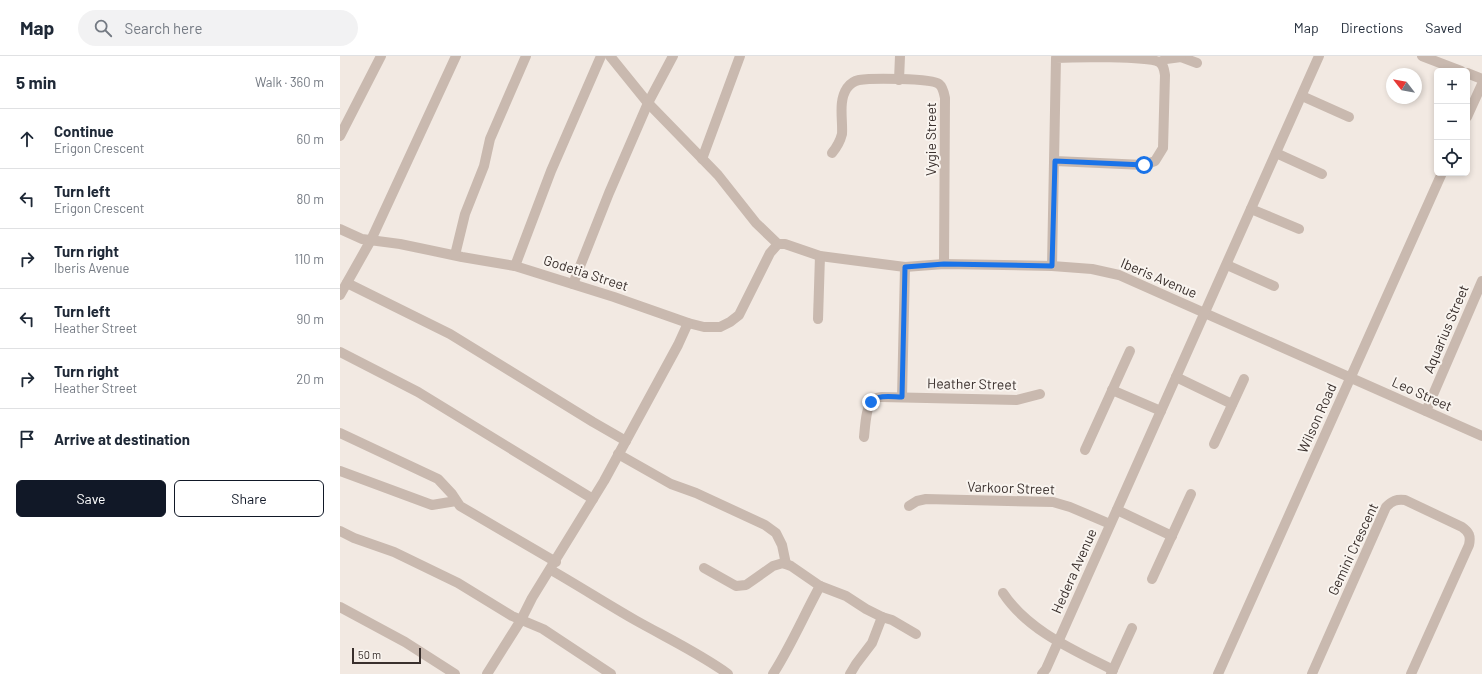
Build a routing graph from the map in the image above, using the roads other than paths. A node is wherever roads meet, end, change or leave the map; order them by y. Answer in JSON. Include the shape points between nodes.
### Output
{"nodes":[{"id":1,"x":381,"y":56,"type":"edge"},
{"id":2,"x":456,"y":56,"type":"edge"},
{"id":3,"x":526,"y":56,"type":"edge"},
{"id":4,"x":601,"y":56,"type":"edge"},
{"id":5,"x":610,"y":56,"type":"edge"},
{"id":6,"x":673,"y":56,"type":"edge"},
{"id":7,"x":740,"y":56,"type":"edge"},
{"id":8,"x":900,"y":56,"type":"edge"},
{"id":9,"x":1119,"y":56,"type":"edge"},
{"id":10,"x":1319,"y":56,"type":"edge"},
{"id":11,"x":1422,"y":56,"type":"edge"},
{"id":12,"x":1052,"y":57,"type":"edge"},
{"id":13,"x":1181,"y":57,"type":"edge"},
{"id":14,"x":1160,"y":62,"type":"junction"},
{"id":15,"x":1197,"y":63,"type":"dead end"},
{"id":16,"x":1453,"y":68,"type":"edge"},
{"id":17,"x":1470,"y":74,"type":"edge"},
{"id":18,"x":1482,"y":79,"type":"edge"},
{"id":19,"x":900,"y":80,"type":"junction"},
{"id":20,"x":1482,"y":84,"type":"edge"},
{"id":21,"x":1302,"y":96,"type":"junction"},
{"id":22,"x":648,"y":103,"type":"junction"},
{"id":23,"x":1470,"y":110,"type":"edge"},
{"id":24,"x":1349,"y":116,"type":"dead end"},
{"id":25,"x":340,"y":136,"type":"edge"},
{"id":26,"x":832,"y":153,"type":"dead end"},
{"id":27,"x":1276,"y":153,"type":"junction"},
{"id":28,"x":702,"y":159,"type":"junction"},
{"id":29,"x":1055,"y":161,"type":"junction"},
{"id":30,"x":1322,"y":174,"type":"dead end"},
{"id":31,"x":1441,"y":176,"type":"edge"},
{"id":32,"x":1251,"y":209,"type":"junction"},
{"id":33,"x":340,"y":229,"type":"edge"},
{"id":34,"x":1299,"y":229,"type":"dead end"},
{"id":35,"x":371,"y":240,"type":"junction"},
{"id":36,"x":778,"y":244,"type":"junction"},
{"id":37,"x":455,"y":255,"type":"junction"},
{"id":38,"x":820,"y":256,"type":"junction"},
{"id":39,"x":944,"y":264,"type":"junction"},
{"id":40,"x":1227,"y":265,"type":"junction"},
{"id":41,"x":515,"y":266,"type":"junction"},
{"id":42,"x":1052,"y":266,"type":"junction"},
{"id":43,"x":905,"y":267,"type":"junction"},
{"id":44,"x":1482,"y":281,"type":"edge"},
{"id":45,"x":347,"y":283,"type":"junction"},
{"id":46,"x":573,"y":284,"type":"junction"},
{"id":47,"x":1274,"y":286,"type":"dead end"},
{"id":48,"x":340,"y":295,"type":"edge"},
{"id":49,"x":1205,"y":312,"type":"junction"},
{"id":50,"x":818,"y":319,"type":"dead end"},
{"id":51,"x":688,"y":323,"type":"junction"},
{"id":52,"x":1130,"y":351,"type":"dead end"},
{"id":53,"x":340,"y":352,"type":"edge"},
{"id":54,"x":1176,"y":377,"type":"junction"},
{"id":55,"x":1351,"y":377,"type":"junction"},
{"id":56,"x":1244,"y":379,"type":"dead end"},
{"id":57,"x":1112,"y":390,"type":"junction"},
{"id":58,"x":1040,"y":394,"type":"dead end"},
{"id":59,"x":902,"y":397,"type":"junction"},
{"id":60,"x":1232,"y":404,"type":"junction"},
{"id":61,"x":1161,"y":411,"type":"junction"},
{"id":62,"x":1426,"y":411,"type":"junction"},
{"id":63,"x":340,"y":433,"type":"edge"},
{"id":64,"x":1482,"y":436,"type":"edge"},
{"id":65,"x":864,"y":437,"type":"dead end"},
{"id":66,"x":626,"y":441,"type":"junction"},
{"id":67,"x":1214,"y":444,"type":"dead end"},
{"id":68,"x":1085,"y":450,"type":"dead end"},
{"id":69,"x":618,"y":454,"type":"junction"},
{"id":70,"x":340,"y":471,"type":"edge"},
{"id":71,"x":1191,"y":494,"type":"dead end"},
{"id":72,"x":593,"y":499,"type":"junction"},
{"id":73,"x":456,"y":501,"type":"junction"},
{"id":74,"x":909,"y":506,"type":"dead end"},
{"id":75,"x":1116,"y":510,"type":"junction"},
{"id":76,"x":1110,"y":524,"type":"junction"},
{"id":77,"x":340,"y":531,"type":"edge"},
{"id":78,"x":1172,"y":536,"type":"junction"},
{"id":79,"x":786,"y":564,"type":"junction"},
{"id":80,"x":553,"y":566,"type":"junction"},
{"id":81,"x":704,"y":568,"type":"dead end"},
{"id":82,"x":1152,"y":579,"type":"dead end"},
{"id":83,"x":820,"y":586,"type":"junction"},
{"id":84,"x":1003,"y":593,"type":"dead end"},
{"id":85,"x":340,"y":607,"type":"edge"},
{"id":86,"x":882,"y":617,"type":"junction"},
{"id":87,"x":521,"y":620,"type":"junction"},
{"id":88,"x":1132,"y":628,"type":"dead end"},
{"id":89,"x":916,"y":634,"type":"dead end"},
{"id":90,"x":1058,"y":642,"type":"junction"},
{"id":91,"x":1112,"y":672,"type":"edge"},
{"id":92,"x":455,"y":674,"type":"edge"},
{"id":93,"x":487,"y":674,"type":"edge"},
{"id":94,"x":611,"y":674,"type":"edge"},
{"id":95,"x":728,"y":674,"type":"edge"},
{"id":96,"x":773,"y":674,"type":"edge"},
{"id":97,"x":850,"y":674,"type":"edge"},
{"id":98,"x":1042,"y":674,"type":"edge"},
{"id":99,"x":1218,"y":674,"type":"edge"},
{"id":100,"x":1312,"y":674,"type":"edge"},
{"id":101,"x":1412,"y":674,"type":"edge"}],
"edges":[{"from":1,"to":25,"type":"street"},
{"from":2,"to":35,"type":"street"},
{"from":3,"to":37,"type":"street","via":[[490,139],[484,166],[465,214]]},
{"from":4,"to":41,"type":"street","via":[[551,171]]},
{"from":5,"to":22,"type":"street"},
{"from":6,"to":22,"type":"street"},
{"from":7,"to":28,"type":"street"},
{"from":8,"to":19,"type":"street"},
{"from":9,"to":12,"type":"street"},
{"from":9,"to":14,"type":"street"},
{"from":10,"to":21,"type":"street","name":"Hedera Avenue"},
{"from":11,"to":16,"type":"street"},
{"from":12,"to":29,"type":"street"},
{"from":13,"to":14,"type":"street"},
{"from":13,"to":15,"type":"street"},
{"from":14,"to":29,"type":"street","via":[[1165,75],[1163,148],[1155,161],[1144,165]]},
{"from":17,"to":18,"type":"street"},
{"from":19,"to":26,"type":"street","name":"Vygie Street","via":[[858,80],[848,87],[842,100],[842,134],[839,144]]},
{"from":19,"to":39,"type":"street","name":"Vygie Street","via":[[932,81],[938,83],[944,92]]},
{"from":20,"to":23,"type":"street"},
{"from":21,"to":24,"type":"street"},
{"from":21,"to":27,"type":"street","name":"Hedera Avenue"},
{"from":22,"to":28,"type":"street"},
{"from":22,"to":46,"type":"street"},
{"from":27,"to":30,"type":"street"},
{"from":27,"to":32,"type":"street","name":"Hedera Avenue"},
{"from":28,"to":36,"type":"street","via":[[756,223]]},
{"from":29,"to":42,"type":"street"},
{"from":31,"to":55,"type":"street","name":"Wilson Road"},
{"from":32,"to":34,"type":"street"},
{"from":32,"to":40,"type":"street","name":"Hedera Avenue"},
{"from":33,"to":35,"type":"street","name":"Godetia Street","via":[[362,239]]},
{"from":35,"to":37,"type":"street","name":"Godetia Street"},
{"from":35,"to":45,"type":"street"},
{"from":36,"to":38,"type":"street","name":"Iberis Avenue"},
{"from":36,"to":51,"type":"street","name":"Godetia Street","via":[[770,253],[739,315],[720,327]]},
{"from":37,"to":41,"type":"street","name":"Godetia Street"},
{"from":38,"to":43,"type":"street","name":"Iberis Avenue"},
{"from":38,"to":50,"type":"street"},
{"from":39,"to":42,"type":"street","name":"Iberis Avenue"},
{"from":39,"to":43,"type":"street","name":"Iberis Avenue"},
{"from":40,"to":47,"type":"street"},
{"from":40,"to":49,"type":"street","name":"Hedera Avenue"},
{"from":41,"to":46,"type":"street","name":"Godetia Street"},
{"from":42,"to":49,"type":"street","name":"Iberis Avenue","via":[[1092,269],[1119,275]]},
{"from":43,"to":59,"type":"street"},
{"from":44,"to":62,"type":"street","name":"Aquarius Street"},
{"from":45,"to":48,"type":"street"},
{"from":45,"to":66,"type":"street","via":[[450,334]]},
{"from":46,"to":51,"type":"street","name":"Godetia Street"},
{"from":49,"to":54,"type":"street","name":"Hedera Avenue"},
{"from":49,"to":55,"type":"street","name":"Iberis Avenue"},
{"from":51,"to":66,"type":"street"},
{"from":52,"to":57,"type":"street"},
{"from":53,"to":72,"type":"street","via":[[418,392]]},
{"from":54,"to":60,"type":"street"},
{"from":54,"to":61,"type":"street","name":"Hedera Avenue"},
{"from":55,"to":62,"type":"street","name":"Leo Street"},
{"from":55,"to":99,"type":"street","name":"Wilson Road"},
{"from":56,"to":60,"type":"street"},
{"from":57,"to":61,"type":"street"},
{"from":57,"to":68,"type":"street"},
{"from":58,"to":59,"type":"street","name":"Heather Street","via":[[1017,400]]},
{"from":59,"to":65,"type":"street","name":"Heather Street","via":[[874,398],[866,417]]},
{"from":60,"to":67,"type":"street"},
{"from":61,"to":75,"type":"street","name":"Hedera Avenue"},
{"from":62,"to":64,"type":"street","name":"Leo Street"},
{"from":63,"to":73,"type":"street","via":[[438,479]]},
{"from":66,"to":69,"type":"street"},
{"from":69,"to":72,"type":"street"},
{"from":69,"to":79,"type":"street","via":[[671,484],[764,525],[776,533],[782,545]]},
{"from":70,"to":73,"type":"street","via":[[432,505]]},
{"from":71,"to":78,"type":"street"},
{"from":72,"to":80,"type":"street"},
{"from":73,"to":80,"type":"street"},
{"from":74,"to":76,"type":"street","name":"Varkoor Street","via":[[926,499],[1053,502],[1070,506]]},
{"from":75,"to":76,"type":"street","name":"Hedera Avenue"},
{"from":75,"to":78,"type":"street"},
{"from":76,"to":90,"type":"street","name":"Hedera Avenue"},
{"from":77,"to":87,"type":"street","via":[[394,552],[458,583]]},
{"from":78,"to":82,"type":"street"},
{"from":79,"to":81,"type":"street","via":[[773,566],[746,585],[736,586]]},
{"from":79,"to":83,"type":"street"},
{"from":80,"to":87,"type":"street"},
{"from":80,"to":95,"type":"street","via":[[636,620]]},
{"from":83,"to":86,"type":"street","via":[[846,596]]},
{"from":83,"to":96,"type":"street","via":[[803,616],[793,641]]},
{"from":84,"to":90,"type":"street","via":[[1018,613]]},
{"from":85,"to":92,"type":"street","via":[[405,642]]},
{"from":86,"to":89,"type":"street"},
{"from":86,"to":97,"type":"street","via":[[872,643]]},
{"from":87,"to":93,"type":"street"},
{"from":87,"to":94,"type":"street","via":[[543,629]]},
{"from":88,"to":91,"type":"street"},
{"from":90,"to":91,"type":"street"},
{"from":90,"to":98,"type":"street","name":"Hedera Avenue"},
{"from":100,"to":101,"type":"street","name":"Gemini Crescent","via":[[1386,507],[1398,499],[1462,527],[1468,531],[1470,538]]}]}
